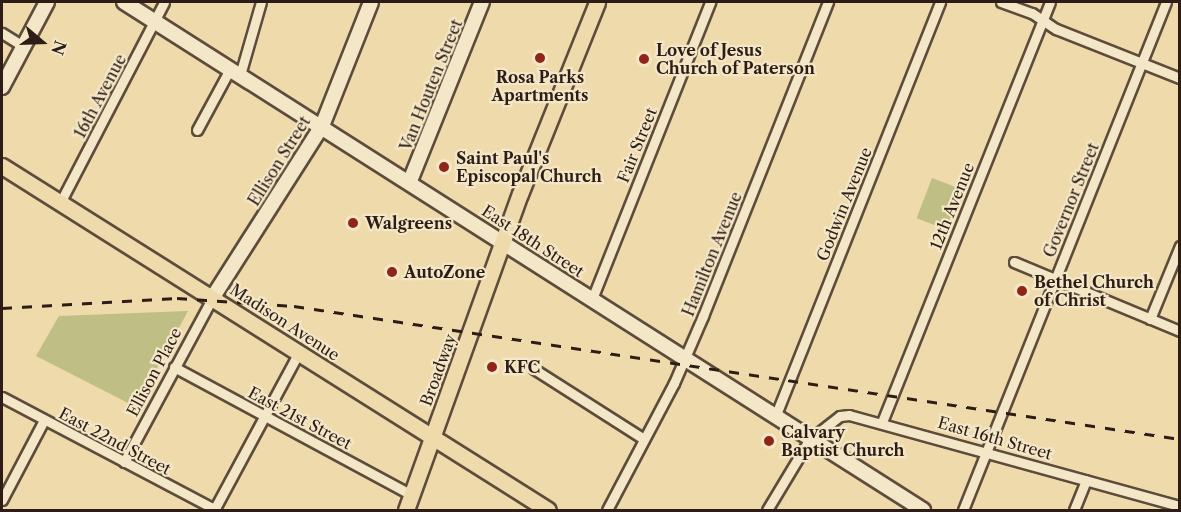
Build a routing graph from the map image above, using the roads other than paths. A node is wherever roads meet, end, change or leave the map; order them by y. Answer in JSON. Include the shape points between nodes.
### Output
{"nodes":[{"id":1,"x":47,"y":2,"type":"edge"},
{"id":2,"x":124,"y":2,"type":"edge"},
{"id":3,"x":164,"y":2,"type":"edge"},
{"id":4,"x":261,"y":2,"type":"edge"},
{"id":5,"x":371,"y":2,"type":"edge"},
{"id":6,"x":482,"y":2,"type":"edge"},
{"id":7,"x":597,"y":2,"type":"edge"},
{"id":8,"x":710,"y":2,"type":"edge"},
{"id":9,"x":828,"y":2,"type":"edge"},
{"id":10,"x":940,"y":2,"type":"edge"},
{"id":11,"x":1001,"y":2,"type":"edge"},
{"id":12,"x":1050,"y":2,"type":"edge"},
{"id":13,"x":1166,"y":2,"type":"edge"},
{"id":14,"x":1043,"y":20,"type":"junction"},
{"id":15,"x":156,"y":22,"type":"junction"},
{"id":16,"x":2,"y":33,"type":"edge"},
{"id":17,"x":23,"y":46,"type":"junction"},
{"id":18,"x":1142,"y":63,"type":"junction"},
{"id":19,"x":235,"y":72,"type":"junction"},
{"id":20,"x":1179,"y":78,"type":"edge"},
{"id":21,"x":2,"y":87,"type":"edge"},
{"id":22,"x":322,"y":126,"type":"junction"},
{"id":23,"x":197,"y":130,"type":"dead end"},
{"id":24,"x":2,"y":166,"type":"edge"},
{"id":25,"x":410,"y":181,"type":"junction"},
{"id":26,"x":60,"y":203,"type":"junction"},
{"id":27,"x":504,"y":241,"type":"junction"},
{"id":28,"x":1179,"y":246,"type":"edge"},
{"id":29,"x":1014,"y":262,"type":"dead end"},
{"id":30,"x":1056,"y":280,"type":"junction"},
{"id":31,"x":213,"y":297,"type":"junction"},
{"id":32,"x":592,"y":299,"type":"junction"},
{"id":33,"x":1150,"y":319,"type":"junction"},
{"id":34,"x":1179,"y":331,"type":"edge"},
{"id":35,"x":298,"y":352,"type":"junction"},
{"id":36,"x":684,"y":359,"type":"junction"},
{"id":37,"x":174,"y":367,"type":"junction"},
{"id":38,"x":534,"y":369,"type":"dead end"},
{"id":39,"x":2,"y":397,"type":"edge"},
{"id":40,"x":265,"y":416,"type":"junction"},
{"id":41,"x":775,"y":417,"type":"junction"},
{"id":42,"x":44,"y":420,"type":"junction"},
{"id":43,"x":882,"y":422,"type":"junction"},
{"id":44,"x":433,"y":437,"type":"junction"},
{"id":45,"x":645,"y":439,"type":"junction"},
{"id":46,"x":808,"y":440,"type":"junction"},
{"id":47,"x":987,"y":452,"type":"junction"},
{"id":48,"x":124,"y":462,"type":"junction"},
{"id":49,"x":1086,"y":480,"type":"junction"},
{"id":50,"x":412,"y":495,"type":"junction"},
{"id":51,"x":2,"y":500,"type":"edge"},
{"id":52,"x":1177,"y":508,"type":"edge"},
{"id":53,"x":215,"y":510,"type":"edge"},
{"id":54,"x":406,"y":510,"type":"edge"},
{"id":55,"x":548,"y":510,"type":"edge"},
{"id":56,"x":607,"y":510,"type":"edge"},
{"id":57,"x":767,"y":510,"type":"edge"},
{"id":58,"x":923,"y":510,"type":"edge"},
{"id":59,"x":963,"y":510,"type":"edge"},
{"id":60,"x":1074,"y":510,"type":"edge"}],
"edges":[{"from":1,"to":17,"type":"street"},
{"from":2,"to":15,"type":"street","name":"East 18th Street"},
{"from":3,"to":15,"type":"street","name":"16th Avenue"},
{"from":4,"to":19,"type":"street"},
{"from":5,"to":22,"type":"street","name":"Ellison Street"},
{"from":6,"to":25,"type":"street","name":"Van Houten Street"},
{"from":7,"to":27,"type":"main road","name":"Broadway"},
{"from":8,"to":32,"type":"street","name":"Fair Street"},
{"from":9,"to":36,"type":"street","name":"Hamilton Avenue"},
{"from":10,"to":41,"type":"street","name":"Godwin Avenue"},
{"from":11,"to":14,"type":"street"},
{"from":12,"to":14,"type":"street","name":"12th Avenue"},
{"from":13,"to":18,"type":"street","name":"Governor Street"},
{"from":14,"to":18,"type":"street","via":[[1056,29]]},
{"from":14,"to":43,"type":"street","name":"12th Avenue"},
{"from":15,"to":19,"type":"street","name":"East 18th Street"},
{"from":15,"to":26,"type":"street","name":"16th Avenue"},
{"from":16,"to":17,"type":"street"},
{"from":17,"to":21,"type":"street"},
{"from":18,"to":20,"type":"street"},
{"from":18,"to":30,"type":"street","name":"Governor Street"},
{"from":19,"to":22,"type":"street","name":"East 18th Street"},
{"from":19,"to":23,"type":"street"},
{"from":22,"to":25,"type":"street","name":"East 18th Street"},
{"from":22,"to":31,"type":"street","name":"Ellison Street"},
{"from":24,"to":26,"type":"main road","name":"Madison Avenue"},
{"from":25,"to":27,"type":"street","name":"East 18th Street"},
{"from":26,"to":31,"type":"main road","name":"Madison Avenue"},
{"from":27,"to":32,"type":"street","name":"East 18th Street"},
{"from":27,"to":44,"type":"main road","name":"Broadway"},
{"from":28,"to":33,"type":"street"},
{"from":29,"to":30,"type":"street"},
{"from":30,"to":33,"type":"street"},
{"from":30,"to":47,"type":"street","name":"Governor Street"},
{"from":31,"to":35,"type":"main road","name":"Madison Avenue"},
{"from":31,"to":37,"type":"street","name":"Ellison Place"},
{"from":32,"to":36,"type":"street","name":"East 18th Street"},
{"from":33,"to":34,"type":"street"},
{"from":35,"to":40,"type":"street"},
{"from":35,"to":44,"type":"main road","name":"Madison Avenue"},
{"from":36,"to":41,"type":"street","name":"East 18th Street"},
{"from":36,"to":45,"type":"street","name":"Hamilton Avenue"},
{"from":37,"to":40,"type":"street","name":"East 21st Street"},
{"from":37,"to":48,"type":"street","name":"Ellison Place"},
{"from":38,"to":45,"type":"street"},
{"from":39,"to":42,"type":"street","name":"East 22nd Street"},
{"from":40,"to":50,"type":"street","name":"East 21st Street"},
{"from":40,"to":53,"type":"street"},
{"from":41,"to":46,"type":"street","name":"East 18th Street"},
{"from":42,"to":48,"type":"street","name":"East 22nd Street"},
{"from":42,"to":51,"type":"street"},
{"from":43,"to":46,"type":"street","name":"East 16th Street","via":[[840,416]]},
{"from":43,"to":47,"type":"street","name":"East 16th Street"},
{"from":44,"to":50,"type":"main road","name":"Broadway"},
{"from":44,"to":55,"type":"main road","name":"Madison Avenue"},
{"from":45,"to":56,"type":"street","name":"Hamilton Avenue"},
{"from":46,"to":57,"type":"street"},
{"from":46,"to":58,"type":"street","name":"East 18th Street"},
{"from":47,"to":49,"type":"street","name":"East 16th Street"},
{"from":47,"to":59,"type":"street","name":"Governor Street"},
{"from":48,"to":53,"type":"street","name":"East 22nd Street"},
{"from":49,"to":52,"type":"street","name":"East 16th Street"},
{"from":49,"to":60,"type":"street"},
{"from":50,"to":54,"type":"main road","name":"Broadway"}]}
